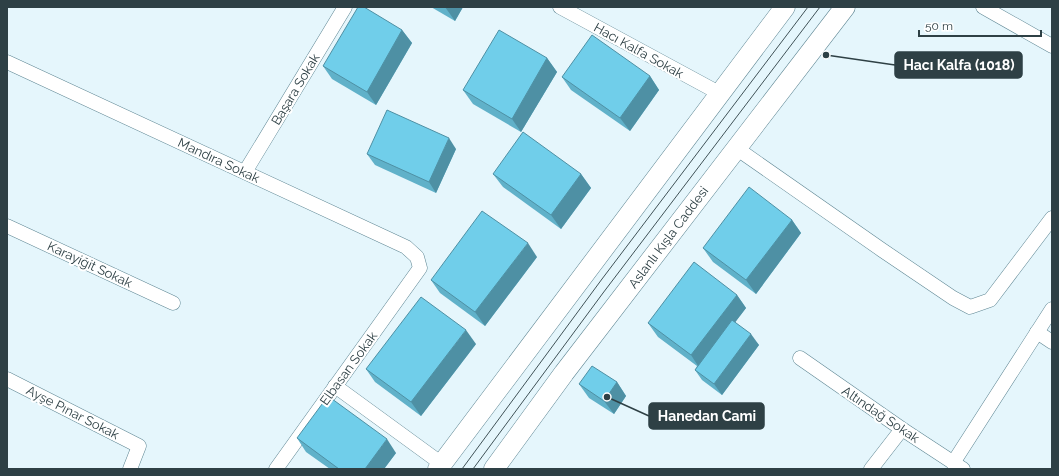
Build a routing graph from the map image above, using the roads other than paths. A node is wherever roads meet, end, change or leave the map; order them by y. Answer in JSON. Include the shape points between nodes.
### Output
{"nodes":[{"id":1,"x":345,"y":7,"type":"edge"},
{"id":2,"x":560,"y":7,"type":"edge"},
{"id":3,"x":785,"y":7,"type":"edge"},
{"id":4,"x":845,"y":7,"type":"edge"},
{"id":5,"x":983,"y":7,"type":"edge"},
{"id":6,"x":1052,"y":46,"type":"edge"},
{"id":7,"x":7,"y":62,"type":"edge"},
{"id":8,"x":719,"y":94,"type":"junction"},
{"id":9,"x":736,"y":148,"type":"junction"},
{"id":10,"x":245,"y":172,"type":"junction"},
{"id":11,"x":1052,"y":218,"type":"edge"},
{"id":12,"x":7,"y":226,"type":"edge"},
{"id":13,"x":420,"y":268,"type":"joint"},
{"id":14,"x":174,"y":303,"type":"dead end"},
{"id":15,"x":1052,"y":309,"type":"edge"},
{"id":16,"x":1037,"y":332,"type":"junction"},
{"id":17,"x":1052,"y":342,"type":"edge"},
{"id":18,"x":800,"y":358,"type":"dead end"},
{"id":19,"x":7,"y":379,"type":"edge"},
{"id":20,"x":335,"y":386,"type":"junction"},
{"id":21,"x":902,"y":429,"type":"junction"},
{"id":22,"x":440,"y":466,"type":"edge"},
{"id":23,"x":958,"y":466,"type":"edge"},
{"id":24,"x":130,"y":469,"type":"edge"},
{"id":25,"x":276,"y":469,"type":"edge"},
{"id":26,"x":494,"y":469,"type":"edge"},
{"id":27,"x":871,"y":469,"type":"edge"}],
"edges":[{"from":1,"to":10,"type":"street","name":"Başara Sokak"},
{"from":2,"to":8,"type":"street","name":"Hacı Kalfa Sokak"},
{"from":3,"to":8,"type":"main road"},
{"from":4,"to":9,"type":"main road","name":"Aslanlı Kışla Caddesi"},
{"from":5,"to":6,"type":"street"},
{"from":7,"to":10,"type":"street","name":"Mandıra Sokak"},
{"from":8,"to":22,"type":"main road"},
{"from":9,"to":11,"type":"street","via":[[882,250],[970,307],[990,300]]},
{"from":9,"to":26,"type":"main road","name":"Aslanlı Kışla Caddesi"},
{"from":10,"to":13,"type":"street","name":"Mandıra Sokak","via":[[406,247],[417,257]]},
{"from":12,"to":14,"type":"street","name":"Karayiğit Sokak"},
{"from":13,"to":20,"type":"street","name":"Elbasan Sokak"},
{"from":15,"to":16,"type":"street"},
{"from":16,"to":17,"type":"street"},
{"from":16,"to":23,"type":"street"},
{"from":18,"to":21,"type":"street","name":"Altındağ Sokak"},
{"from":19,"to":24,"type":"street","name":"Ayşe Pınar Sokak","via":[[139,446]]},
{"from":20,"to":22,"type":"street"},
{"from":20,"to":25,"type":"street","name":"Elbasan Sokak"},
{"from":21,"to":23,"type":"street","name":"Altındağ Sokak"},
{"from":21,"to":27,"type":"street"}]}
